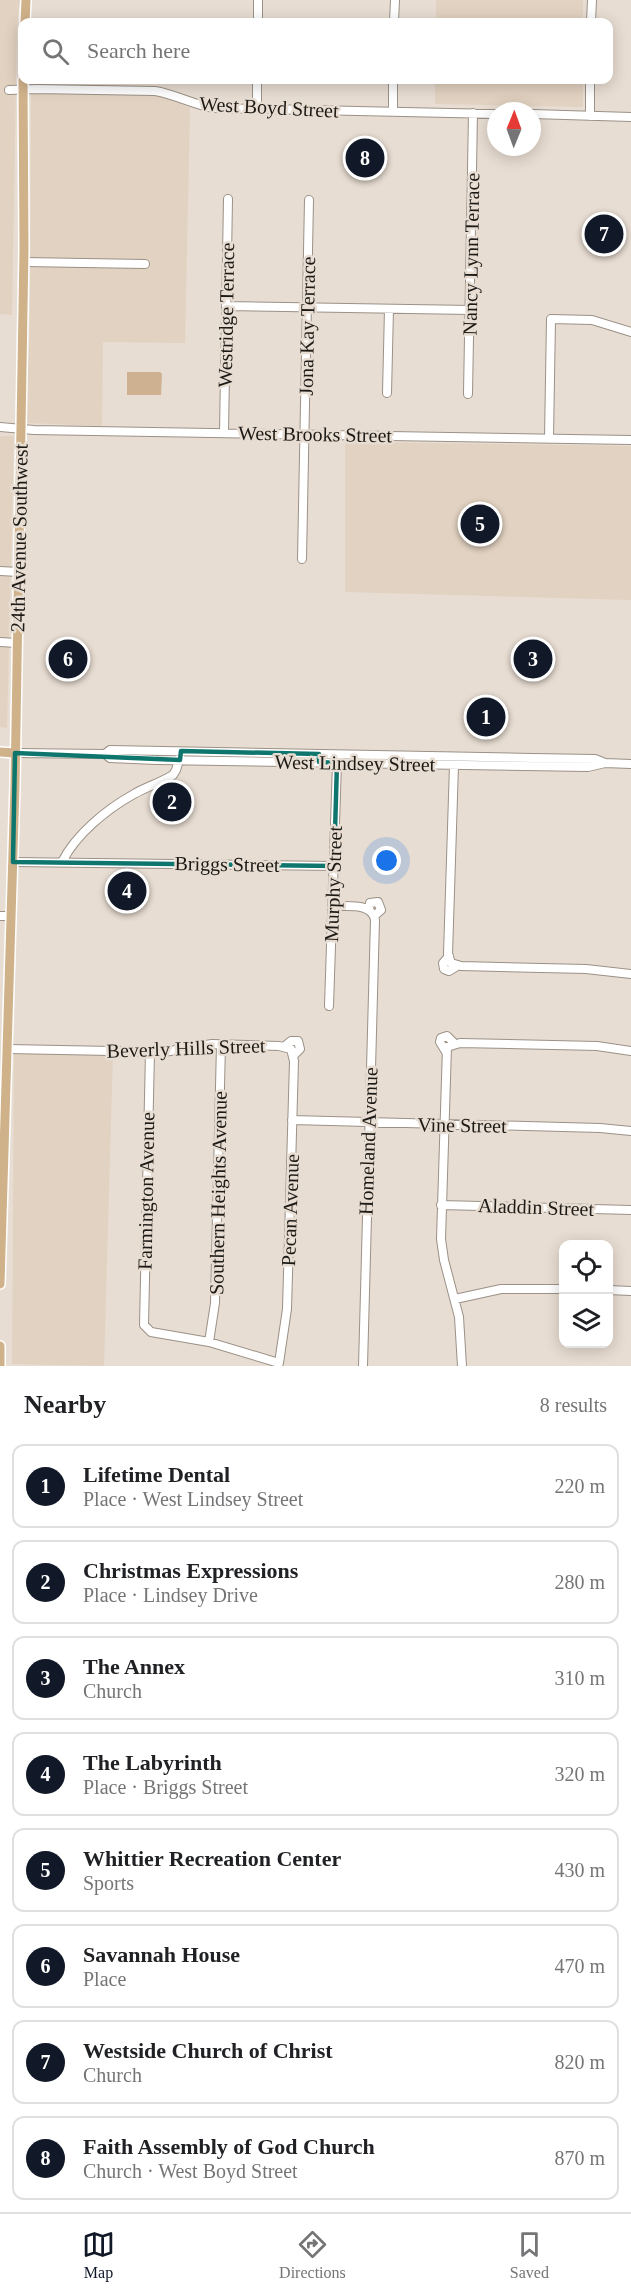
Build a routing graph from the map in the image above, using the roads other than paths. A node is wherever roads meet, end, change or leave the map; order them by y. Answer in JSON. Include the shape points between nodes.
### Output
{"nodes":[{"id":1,"x":26,"y":0,"type":"edge"},
{"id":2,"x":258,"y":0,"type":"edge"},
{"id":3,"x":395,"y":0,"type":"edge"},
{"id":4,"x":592,"y":0,"type":"edge"},
{"id":5,"x":25,"y":18,"type":"edge"},
{"id":6,"x":258,"y":18,"type":"edge"},
{"id":7,"x":394,"y":18,"type":"edge"},
{"id":8,"x":591,"y":18,"type":"edge"},
{"id":9,"x":23,"y":84,"type":"edge"},
{"id":10,"x":257,"y":84,"type":"edge"},
{"id":11,"x":393,"y":84,"type":"edge"},
{"id":12,"x":590,"y":84,"type":"edge"},
{"id":13,"x":9,"y":90,"type":"dead end"},
{"id":14,"x":23,"y":90,"type":"junction"},
{"id":15,"x":256,"y":109,"type":"junction"},
{"id":16,"x":393,"y":111,"type":"junction"},
{"id":17,"x":473,"y":113,"type":"junction"},
{"id":18,"x":487,"y":114,"type":"edge"},
{"id":19,"x":541,"y":114,"type":"edge"},
{"id":20,"x":590,"y":116,"type":"junction"},
{"id":21,"x":631,"y":117,"type":"edge"},
{"id":22,"x":228,"y":199,"type":"dead end"},
{"id":23,"x":309,"y":200,"type":"dead end"},
{"id":24,"x":24,"y":262,"type":"junction"},
{"id":25,"x":145,"y":264,"type":"dead end"},
{"id":26,"x":226,"y":306,"type":"junction"},
{"id":27,"x":307,"y":307,"type":"junction"},
{"id":28,"x":389,"y":309,"type":"junction"},
{"id":29,"x":471,"y":310,"type":"junction"},
{"id":30,"x":631,"y":332,"type":"edge"},
{"id":31,"x":387,"y":393,"type":"dead end"},
{"id":32,"x":468,"y":394,"type":"dead end"},
{"id":33,"x":0,"y":427,"type":"edge"},
{"id":34,"x":20,"y":428,"type":"junction"},
{"id":35,"x":224,"y":432,"type":"junction"},
{"id":36,"x":305,"y":434,"type":"junction"},
{"id":37,"x":549,"y":438,"type":"junction"},
{"id":38,"x":631,"y":440,"type":"edge"},
{"id":39,"x":302,"y":559,"type":"dead end"},
{"id":40,"x":0,"y":571,"type":"edge"},
{"id":41,"x":19,"y":572,"type":"junction"},
{"id":42,"x":0,"y":642,"type":"edge"},
{"id":43,"x":17,"y":643,"type":"junction"},
{"id":44,"x":0,"y":752,"type":"edge"},
{"id":45,"x":15,"y":753,"type":"junction"},
{"id":46,"x":180,"y":756,"type":"junction"},
{"id":47,"x":341,"y":760,"type":"junction"},
{"id":48,"x":501,"y":761,"type":"junction"},
{"id":49,"x":631,"y":764,"type":"edge"},
{"id":50,"x":454,"y":765,"type":"junction"},
{"id":51,"x":13,"y":862,"type":"junction"},
{"id":52,"x":62,"y":862,"type":"junction"},
{"id":53,"x":334,"y":866,"type":"junction"},
{"id":54,"x":333,"y":906,"type":"junction"},
{"id":55,"x":0,"y":916,"type":"edge"},
{"id":56,"x":11,"y":916,"type":"junction"},
{"id":57,"x":631,"y":974,"type":"edge"},
{"id":58,"x":329,"y":1006,"type":"dead end"},
{"id":59,"x":221,"y":1044,"type":"junction"},
{"id":60,"x":8,"y":1049,"type":"junction"},
{"id":61,"x":290,"y":1050,"type":"joint"},
{"id":62,"x":150,"y":1052,"type":"junction"},
{"id":63,"x":631,"y":1052,"type":"edge"},
{"id":64,"x":292,"y":1120,"type":"junction"},
{"id":65,"x":368,"y":1122,"type":"junction"},
{"id":66,"x":444,"y":1124,"type":"junction"},
{"id":67,"x":631,"y":1131,"type":"edge"},
{"id":68,"x":441,"y":1205,"type":"junction"},
{"id":69,"x":631,"y":1210,"type":"edge"},
{"id":70,"x":0,"y":1279,"type":"edge"},
{"id":71,"x":0,"y":1284,"type":"edge"},
{"id":72,"x":559,"y":1289,"type":"edge"},
{"id":73,"x":613,"y":1290,"type":"edge"},
{"id":74,"x":631,"y":1291,"type":"edge"},
{"id":75,"x":455,"y":1299,"type":"junction"},
{"id":76,"x":209,"y":1342,"type":"junction"},
{"id":77,"x":0,"y":1346,"type":"edge"},
{"id":78,"x":0,"y":1366,"type":"edge"},
{"id":79,"x":363,"y":1366,"type":"edge"},
{"id":80,"x":462,"y":1366,"type":"edge"}],
"edges":[{"from":1,"to":5,"type":"main road"},
{"from":2,"to":6,"type":"street"},
{"from":3,"to":7,"type":"street"},
{"from":4,"to":8,"type":"street"},
{"from":9,"to":14,"type":"main road","name":"24th Avenue Southwest"},
{"from":10,"to":15,"type":"street"},
{"from":11,"to":16,"type":"street"},
{"from":12,"to":20,"type":"street"},
{"from":13,"to":14,"type":"street","name":"West Boyd Street"},
{"from":14,"to":15,"type":"street","name":"West Boyd Street","via":[[155,91],[206,107]]},
{"from":14,"to":24,"type":"main road","name":"24th Avenue Southwest"},
{"from":15,"to":16,"type":"street","name":"West Boyd Street"},
{"from":16,"to":17,"type":"street","name":"West Boyd Street"},
{"from":17,"to":18,"type":"street","name":"West Boyd Street"},
{"from":17,"to":29,"type":"street","name":"Nancy Lynn Terrace"},
{"from":19,"to":20,"type":"street"},
{"from":20,"to":21,"type":"street"},
{"from":22,"to":26,"type":"street","name":"Westridge Terrace"},
{"from":23,"to":27,"type":"street","name":"Jona Kay Terrace"},
{"from":24,"to":25,"type":"street"},
{"from":24,"to":34,"type":"main road","name":"24th Avenue Southwest"},
{"from":26,"to":27,"type":"street"},
{"from":26,"to":35,"type":"street","name":"Westridge Terrace"},
{"from":27,"to":28,"type":"street"},
{"from":27,"to":36,"type":"street","name":"Jona Kay Terrace"},
{"from":28,"to":29,"type":"street"},
{"from":28,"to":31,"type":"street"},
{"from":29,"to":32,"type":"street","name":"Nancy Lynn Terrace"},
{"from":30,"to":37,"type":"street","via":[[592,320],[551,319]]},
{"from":33,"to":34,"type":"street","name":"West Brooks Street"},
{"from":34,"to":35,"type":"street","name":"West Brooks Street"},
{"from":34,"to":41,"type":"main road","name":"24th Avenue Southwest"},
{"from":35,"to":36,"type":"street","name":"West Brooks Street"},
{"from":36,"to":37,"type":"street","name":"West Brooks Street"},
{"from":36,"to":39,"type":"street","name":"Jona Kay Terrace"},
{"from":37,"to":38,"type":"street","name":"West Brooks Street"},
{"from":40,"to":41,"type":"street"},
{"from":41,"to":43,"type":"main road","name":"24th Avenue Southwest"},
{"from":42,"to":43,"type":"street"},
{"from":43,"to":45,"type":"main road","name":"24th Avenue Southwest"},
{"from":44,"to":45,"type":"main road","name":"West Lindsey Street"},
{"from":45,"to":46,"type":"street","name":"West Lindsey Street","via":[[105,754],[110,750]]},
{"from":45,"to":51,"type":"main road","name":"24th Avenue Southwest"},
{"from":46,"to":47,"type":"street","name":"West Lindsey Street"},
{"from":46,"to":52,"type":"street","via":[[172,775],[105,814],[74,843]]},
{"from":47,"to":48,"type":"street","name":"West Lindsey Street"},
{"from":47,"to":50,"type":"street","name":"West Lindsey Street"},
{"from":47,"to":53,"type":"street","name":"Murphy Street"},
{"from":48,"to":49,"type":"street","name":"West Lindsey Street","via":[[595,759]]},
{"from":48,"to":50,"type":"street","name":"West Lindsey Street"},
{"from":50,"to":57,"type":"street","via":[[453,962]]},
{"from":51,"to":52,"type":"street","name":"Briggs Street"},
{"from":51,"to":56,"type":"main road","name":"24th Avenue Southwest"},
{"from":52,"to":53,"type":"street","name":"Briggs Street"},
{"from":53,"to":54,"type":"street","name":"Murphy Street"},
{"from":54,"to":58,"type":"street","name":"Murphy Street"},
{"from":54,"to":65,"type":"street","name":"Homeland Avenue","via":[[369,909],[375,916]]},
{"from":55,"to":56,"type":"street"},
{"from":56,"to":60,"type":"main road","name":"24th Avenue Southwest"},
{"from":59,"to":61,"type":"street","name":"Beverly Hills Street"},
{"from":59,"to":62,"type":"street","name":"Beverly Hills Street"},
{"from":59,"to":76,"type":"street","name":"Southern Heights Avenue","via":[[215,1303]]},
{"from":60,"to":62,"type":"street","name":"Beverly Hills Street"},
{"from":60,"to":70,"type":"main road","name":"24th Avenue Southwest"},
{"from":61,"to":64,"type":"street","name":"Pecan Avenue"},
{"from":62,"to":76,"type":"street","name":"Farmington Avenue","via":[[143,1322],[155,1333]]},
{"from":63,"to":66,"type":"street","via":[[597,1046],[450,1047]]},
{"from":64,"to":65,"type":"street","name":"Vine Street"},
{"from":64,"to":76,"type":"street","name":"Pecan Avenue","via":[[287,1310],[279,1364]]},
{"from":65,"to":66,"type":"street","name":"Vine Street"},
{"from":65,"to":79,"type":"street","name":"Homeland Avenue"},
{"from":66,"to":67,"type":"street","name":"Vine Street"},
{"from":66,"to":68,"type":"street"},
{"from":68,"to":69,"type":"street","name":"Aladdin Street"},
{"from":68,"to":75,"type":"street","via":[[442,1250]]},
{"from":70,"to":71,"type":"main road","name":"24th Avenue Southwest"},
{"from":72,"to":75,"type":"street","via":[[501,1289]]},
{"from":73,"to":74,"type":"street"},
{"from":75,"to":80,"type":"street"},
{"from":77,"to":78,"type":"main road"}]}
